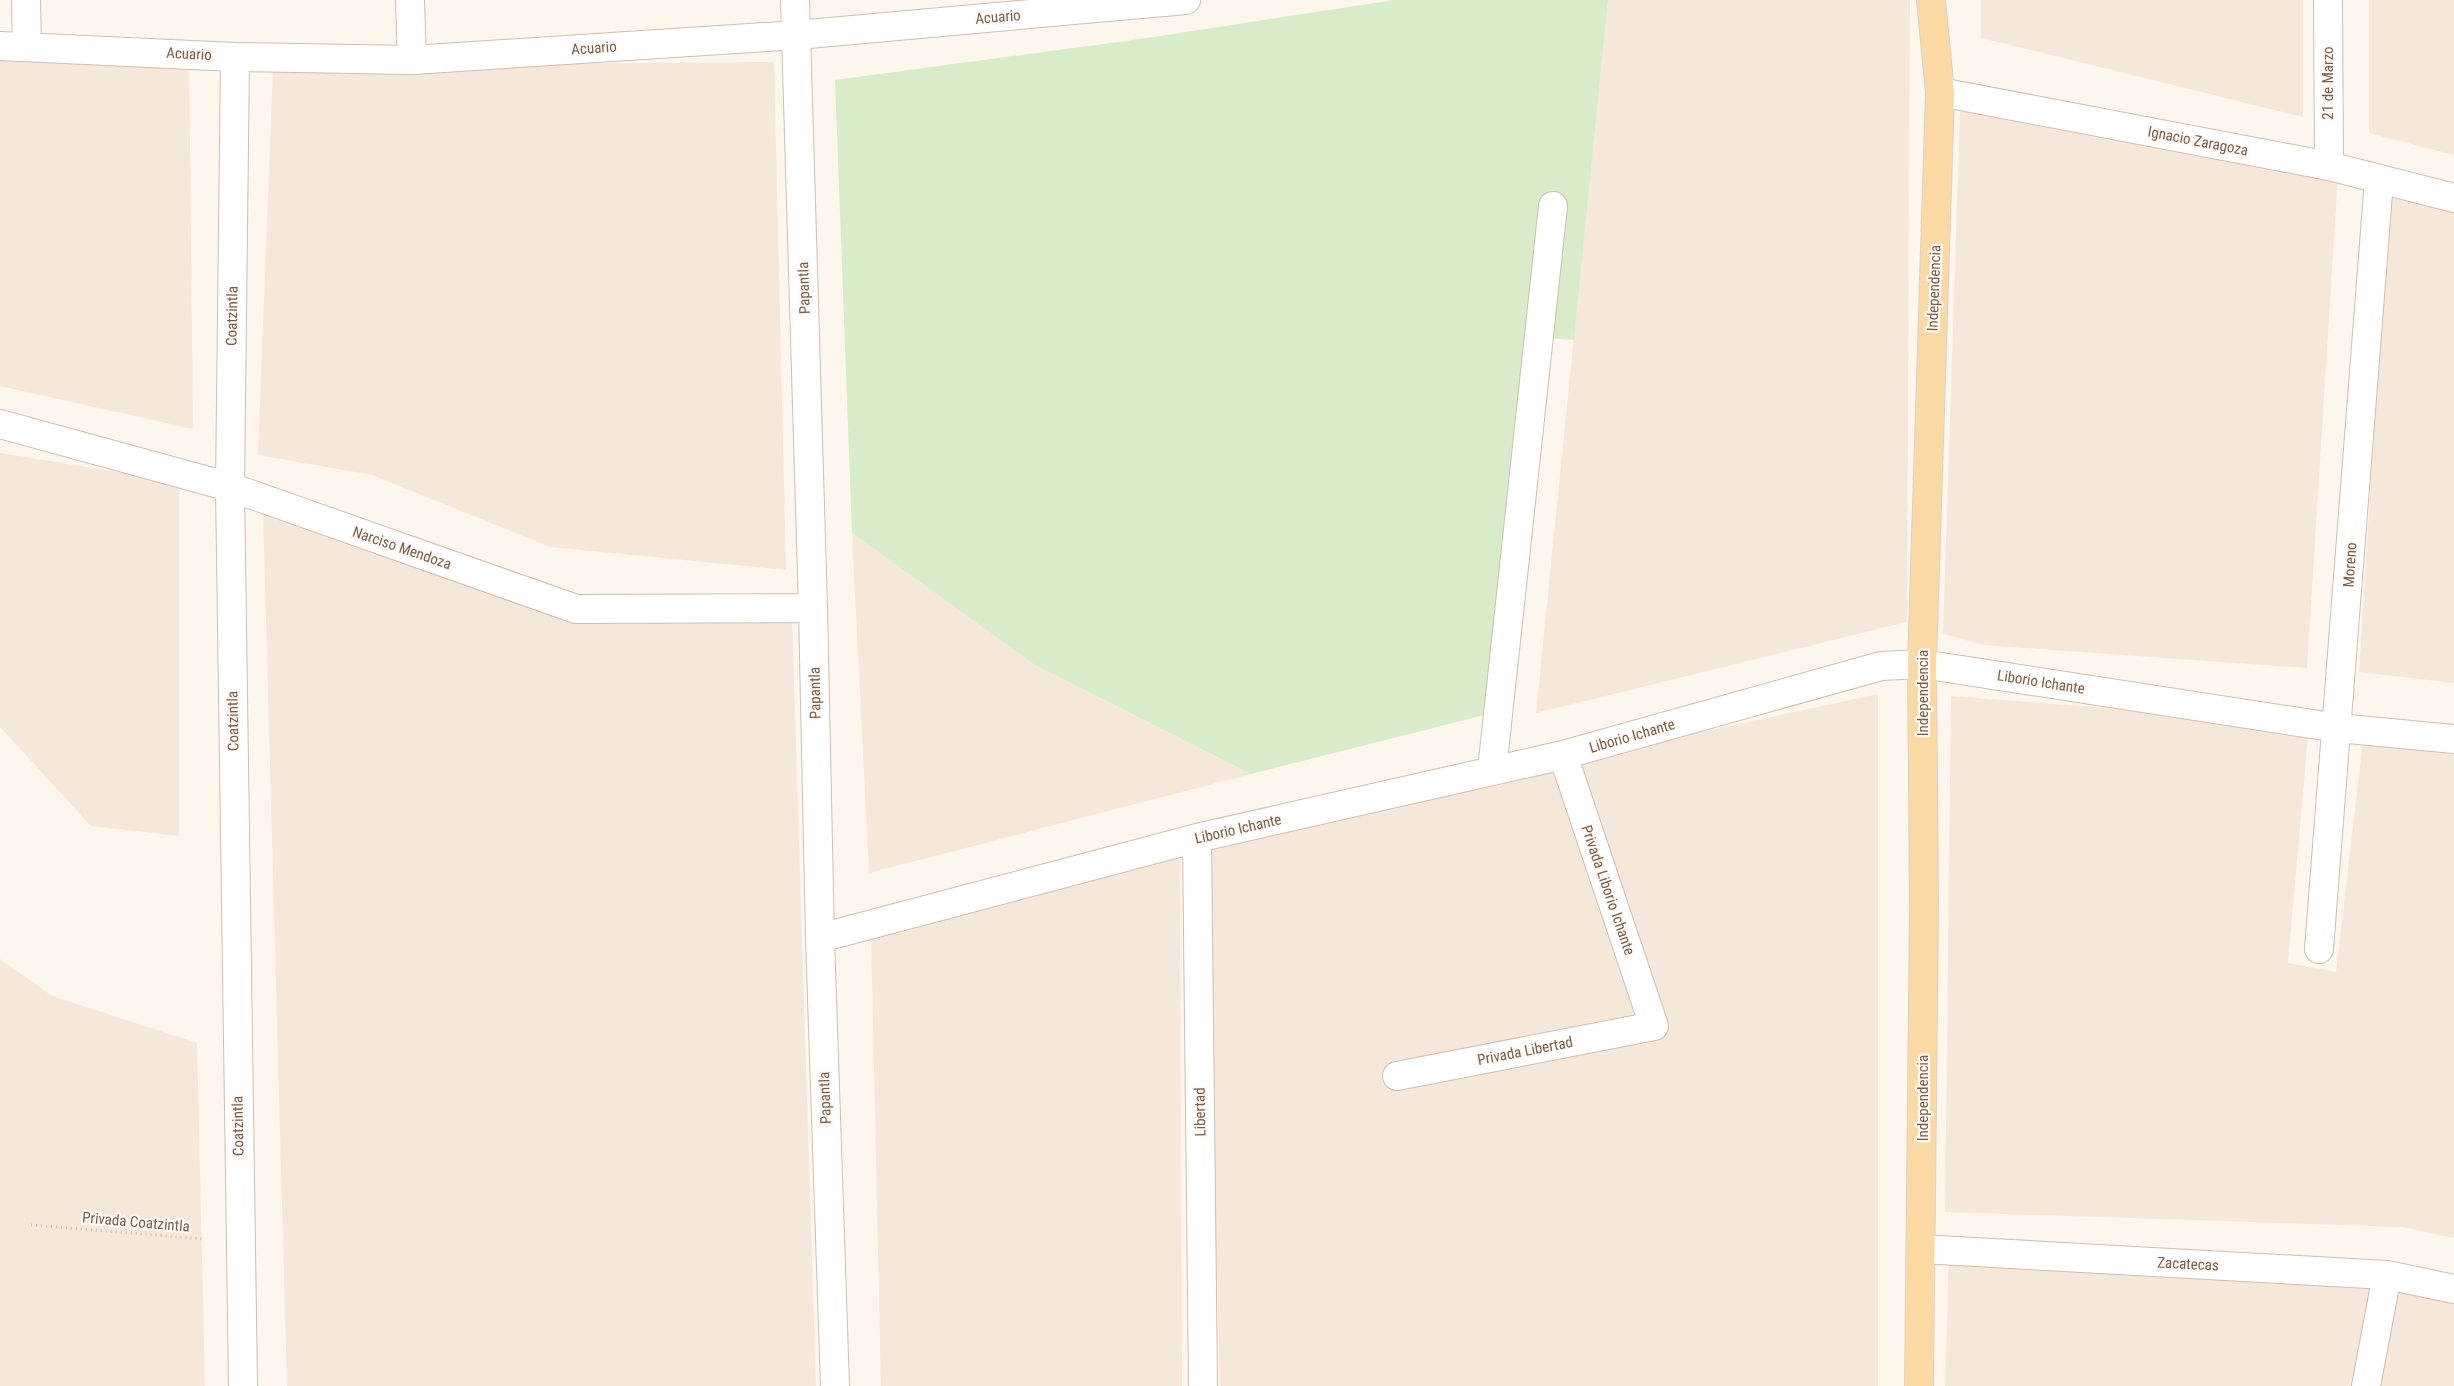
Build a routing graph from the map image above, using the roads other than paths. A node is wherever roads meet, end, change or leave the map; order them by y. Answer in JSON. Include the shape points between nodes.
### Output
{"nodes":[{"id":1,"x":26,"y":0,"type":"edge"},
{"id":2,"x":410,"y":0,"type":"edge"},
{"id":3,"x":795,"y":0,"type":"edge"},
{"id":4,"x":1931,"y":0,"type":"edge"},
{"id":5,"x":2328,"y":0,"type":"edge"},
{"id":6,"x":1177,"y":1,"type":"edge"},
{"id":7,"x":797,"y":35,"type":"junction"},
{"id":8,"x":0,"y":46,"type":"edge"},
{"id":9,"x":27,"y":46,"type":"junction"},
{"id":10,"x":235,"y":57,"type":"junction"},
{"id":11,"x":412,"y":60,"type":"junction"},
{"id":12,"x":1940,"y":92,"type":"junction"},
{"id":13,"x":2329,"y":166,"type":"junction"},
{"id":14,"x":2378,"y":180,"type":"junction"},
{"id":15,"x":2454,"y":198,"type":"edge"},
{"id":16,"x":1553,"y":206,"type":"dead end"},
{"id":17,"x":0,"y":424,"type":"edge"},
{"id":18,"x":230,"y":487,"type":"junction"},
{"id":19,"x":813,"y":608,"type":"junction"},
{"id":20,"x":1922,"y":664,"type":"junction"},
{"id":21,"x":2338,"y":728,"type":"junction"},
{"id":22,"x":2454,"y":739,"type":"edge"},
{"id":23,"x":1563,"y":755,"type":"junction"},
{"id":24,"x":1492,"y":770,"type":"junction"},
{"id":25,"x":1198,"y":838,"type":"junction"},
{"id":26,"x":820,"y":938,"type":"junction"},
{"id":27,"x":2319,"y":949,"type":"dead end"},
{"id":28,"x":1654,"y":1026,"type":"joint"},
{"id":29,"x":1397,"y":1076,"type":"dead end"},
{"id":30,"x":1921,"y":1249,"type":"junction"},
{"id":31,"x":2387,"y":1275,"type":"junction"},
{"id":32,"x":2454,"y":1289,"type":"edge"},
{"id":33,"x":243,"y":1386,"type":"edge"},
{"id":34,"x":835,"y":1386,"type":"edge"},
{"id":35,"x":1203,"y":1386,"type":"edge"},
{"id":36,"x":1919,"y":1386,"type":"edge"},
{"id":37,"x":2366,"y":1386,"type":"edge"}],
"edges":[{"from":1,"to":9,"type":"street"},
{"from":2,"to":11,"type":"street"},
{"from":3,"to":7,"type":"street","name":"Papantla"},
{"from":4,"to":12,"type":"main road","name":"Independencia"},
{"from":5,"to":13,"type":"street","name":"21 de Marzo"},
{"from":6,"to":7,"type":"street","name":"Acuario"},
{"from":7,"to":11,"type":"street","name":"Acuario"},
{"from":7,"to":19,"type":"street","name":"Papantla"},
{"from":8,"to":9,"type":"street","name":"Acuario"},
{"from":9,"to":10,"type":"street","name":"Acuario"},
{"from":10,"to":11,"type":"street","name":"Acuario"},
{"from":10,"to":18,"type":"street","name":"Coatzintla"},
{"from":12,"to":13,"type":"street","name":"Ignacio Zaragoza"},
{"from":12,"to":20,"type":"main road","name":"Independencia"},
{"from":13,"to":14,"type":"street","name":"Ignacio Zaragoza"},
{"from":14,"to":15,"type":"street","name":"Ignacio Zaragoza"},
{"from":14,"to":21,"type":"street","name":"Moreno"},
{"from":16,"to":24,"type":"street"},
{"from":17,"to":18,"type":"street","name":"Narciso Mendoza"},
{"from":18,"to":19,"type":"street","name":"Narciso Mendoza","via":[[576,608]]},
{"from":18,"to":33,"type":"street","name":"Coatzintla"},
{"from":19,"to":26,"type":"street","name":"Papantla"},
{"from":20,"to":21,"type":"street","name":"Liborio Ichante"},
{"from":20,"to":23,"type":"street","name":"Liborio Ichante","via":[[1881,666]]},
{"from":20,"to":30,"type":"main road","name":"Independencia"},
{"from":21,"to":22,"type":"street","name":"Liborio Ichante"},
{"from":21,"to":27,"type":"street","name":"Moreno"},
{"from":23,"to":24,"type":"street","name":"Liborio Ichante"},
{"from":23,"to":28,"type":"street","name":"Privada Liborio Ichante"},
{"from":24,"to":25,"type":"street","name":"Liborio Ichante"},
{"from":25,"to":26,"type":"street","name":"Liborio Ichante"},
{"from":25,"to":35,"type":"street","name":"Libertad"},
{"from":26,"to":34,"type":"street","name":"Papantla"},
{"from":28,"to":29,"type":"street","name":"Privada Libertad"},
{"from":30,"to":31,"type":"street","name":"Zacatecas"},
{"from":30,"to":36,"type":"main road","name":"Independencia"},
{"from":31,"to":32,"type":"street","name":"Zacatecas"},
{"from":31,"to":37,"type":"street"}]}
